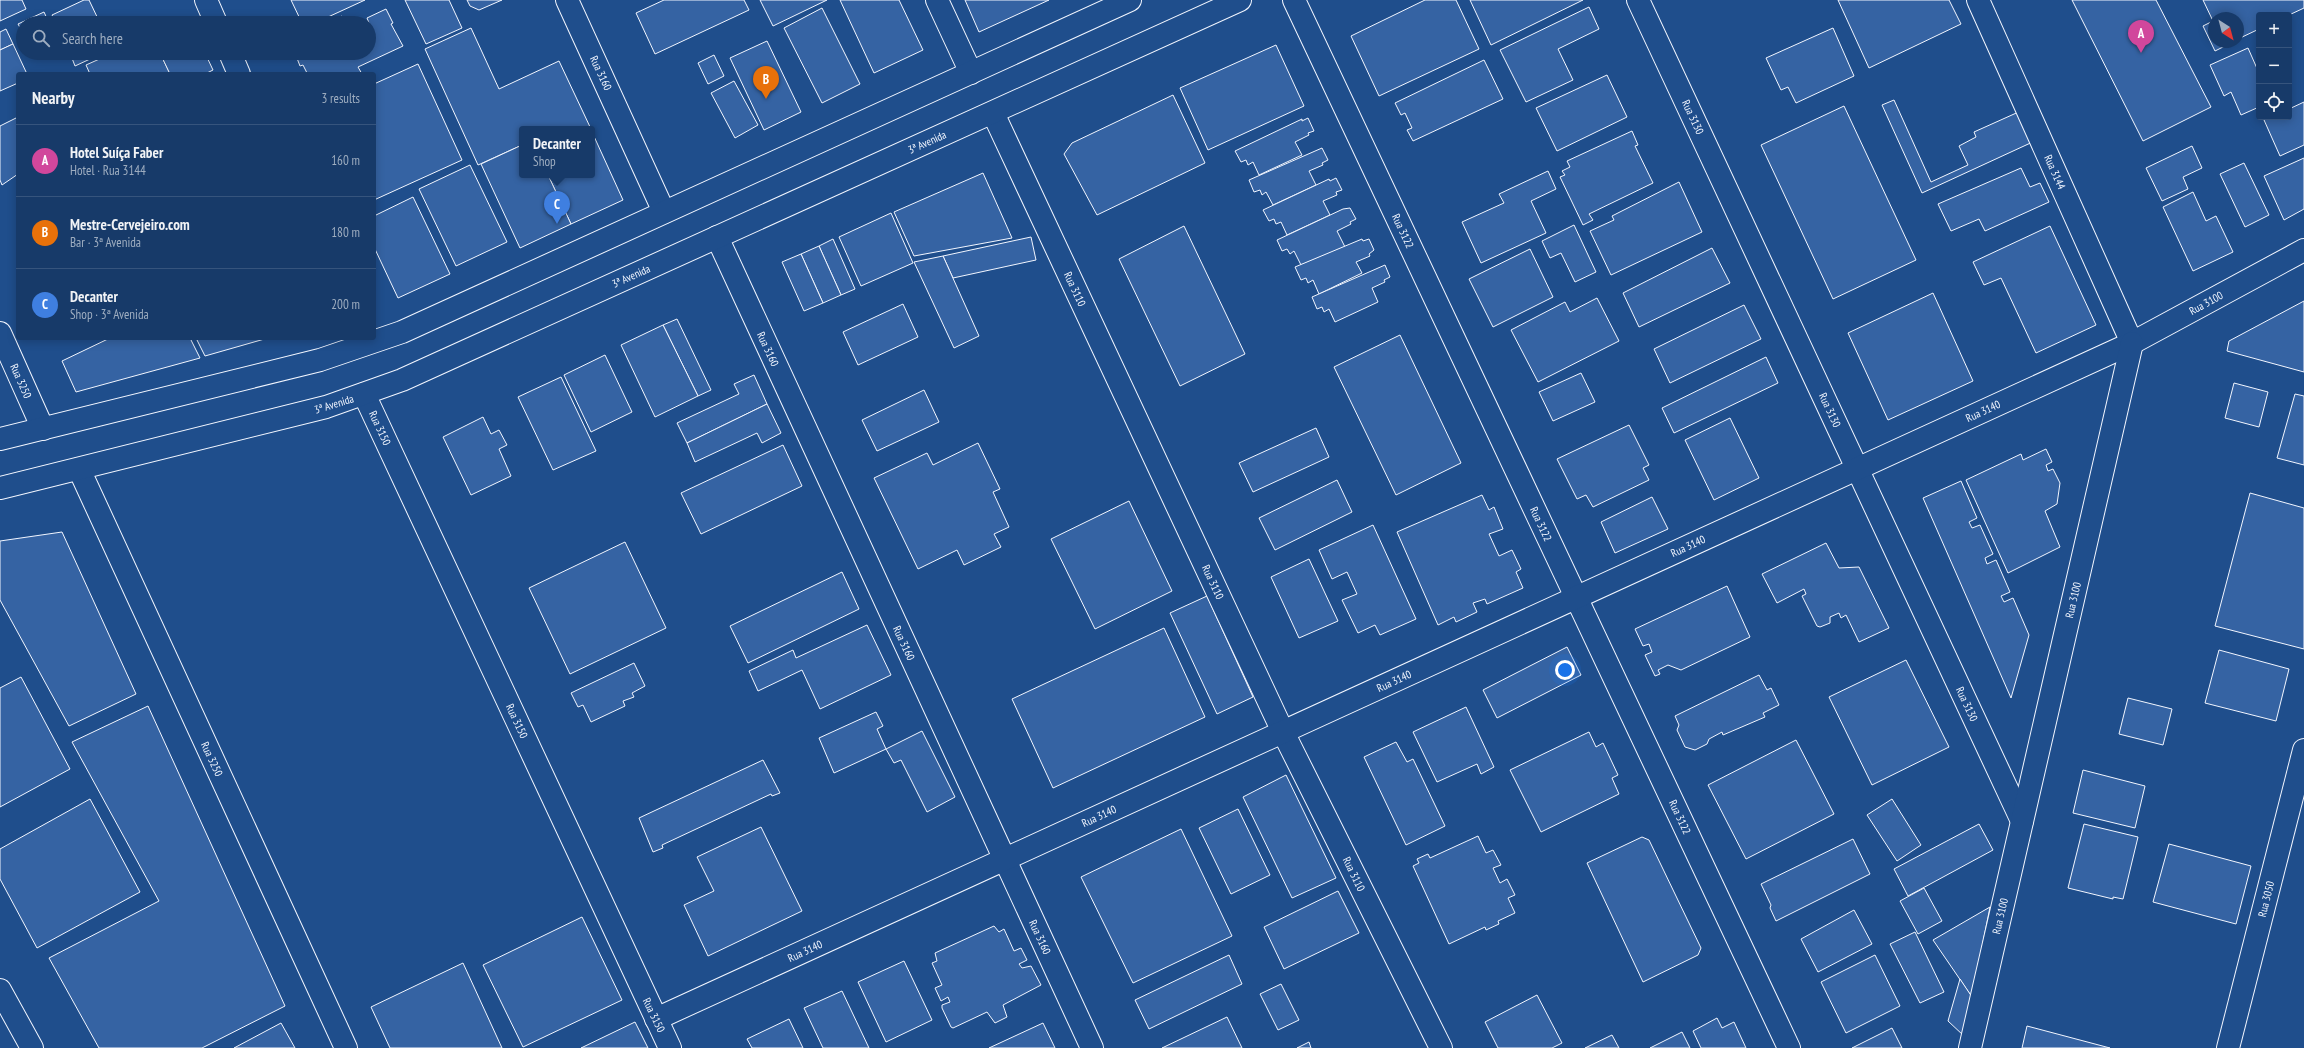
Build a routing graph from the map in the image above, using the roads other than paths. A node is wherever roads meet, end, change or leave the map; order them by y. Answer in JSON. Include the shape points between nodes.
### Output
{"nodes":[{"id":1,"x":206,"y":0,"type":"edge"},
{"id":2,"x":567,"y":0,"type":"edge"},
{"id":3,"x":937,"y":0,"type":"edge"},
{"id":4,"x":1130,"y":0,"type":"edge"},
{"id":5,"x":1240,"y":0,"type":"edge"},
{"id":6,"x":1294,"y":0,"type":"edge"},
{"id":7,"x":1638,"y":0,"type":"edge"},
{"id":8,"x":1978,"y":0,"type":"edge"},
{"id":9,"x":213,"y":16,"type":"edge"},
{"id":10,"x":233,"y":60,"type":"edge"},
{"id":11,"x":238,"y":72,"type":"edge"},
{"id":12,"x":971,"y":73,"type":"junction"},
{"id":13,"x":993,"y":113,"type":"junction"},
{"id":14,"x":664,"y":212,"type":"junction"},
{"id":15,"x":717,"y":237,"type":"junction"},
{"id":16,"x":2304,"y":250,"type":"edge"},
{"id":17,"x":0,"y":333,"type":"edge"},
{"id":18,"x":376,"y":338,"type":"edge"},
{"id":19,"x":360,"y":342,"type":"edge"},
{"id":20,"x":2132,"y":343,"type":"junction"},
{"id":21,"x":364,"y":394,"type":"junction"},
{"id":22,"x":43,"y":429,"type":"junction"},
{"id":23,"x":0,"y":439,"type":"edge"},
{"id":24,"x":1858,"y":469,"type":"junction"},
{"id":25,"x":79,"y":470,"type":"junction"},
{"id":26,"x":0,"y":488,"type":"edge"},
{"id":27,"x":1576,"y":597,"type":"junction"},
{"id":28,"x":1283,"y":732,"type":"junction"},
{"id":29,"x":2304,"y":750,"type":"edge"},
{"id":30,"x":2022,"y":821,"type":"junction"},
{"id":31,"x":1004,"y":860,"type":"junction"},
{"id":32,"x":0,"y":990,"type":"edge"},
{"id":33,"x":656,"y":1019,"type":"junction"},
{"id":34,"x":32,"y":1048,"type":"edge"},
{"id":35,"x":346,"y":1048,"type":"edge"},
{"id":36,"x":670,"y":1048,"type":"edge"},
{"id":37,"x":1092,"y":1048,"type":"edge"},
{"id":38,"x":1440,"y":1048,"type":"edge"},
{"id":39,"x":1789,"y":1048,"type":"edge"},
{"id":40,"x":1970,"y":1048,"type":"edge"},
{"id":41,"x":2228,"y":1048,"type":"edge"}],
"edges":[{"from":1,"to":9,"type":"street"},
{"from":2,"to":14,"type":"street","name":"Rua 3160"},
{"from":3,"to":12,"type":"street"},
{"from":4,"to":12,"type":"street"},
{"from":5,"to":13,"type":"street","name":"3ª Avenida"},
{"from":6,"to":27,"type":"street","name":"Rua 3122"},
{"from":7,"to":24,"type":"street","name":"Rua 3130"},
{"from":8,"to":20,"type":"street","name":"Rua 3144"},
{"from":10,"to":11,"type":"street"},
{"from":12,"to":14,"type":"street"},
{"from":13,"to":15,"type":"street","name":"3ª Avenida"},
{"from":13,"to":28,"type":"street","name":"Rua 3110"},
{"from":14,"to":18,"type":"street","via":[[402,332]]},
{"from":15,"to":21,"type":"street","name":"3ª Avenida","via":[[409,377]]},
{"from":15,"to":31,"type":"street","name":"Rua 3160"},
{"from":16,"to":20,"type":"street","name":"Rua 3100"},
{"from":17,"to":22,"type":"street","name":"Rua 3250"},
{"from":19,"to":22,"type":"street","via":[[320,360]]},
{"from":20,"to":24,"type":"street","name":"Rua 3140"},
{"from":20,"to":30,"type":"street","name":"Rua 3100"},
{"from":21,"to":25,"type":"street","name":"3ª Avenida"},
{"from":21,"to":33,"type":"street","name":"Rua 3150"},
{"from":22,"to":23,"type":"street"},
{"from":24,"to":27,"type":"street","name":"Rua 3140"},
{"from":24,"to":30,"type":"street","name":"Rua 3130"},
{"from":25,"to":26,"type":"street","name":"3ª Avenida"},
{"from":25,"to":35,"type":"street","name":"Rua 3250"},
{"from":27,"to":28,"type":"street","name":"Rua 3140"},
{"from":27,"to":39,"type":"street","name":"Rua 3122"},
{"from":28,"to":31,"type":"street","name":"Rua 3140"},
{"from":28,"to":38,"type":"street","name":"Rua 3110"},
{"from":29,"to":41,"type":"street","name":"Rua 3050"},
{"from":30,"to":40,"type":"street","name":"Rua 3100"},
{"from":31,"to":33,"type":"street","name":"Rua 3140"},
{"from":31,"to":37,"type":"street","name":"Rua 3160"},
{"from":32,"to":34,"type":"street"},
{"from":33,"to":36,"type":"street","name":"Rua 3150"}]}
